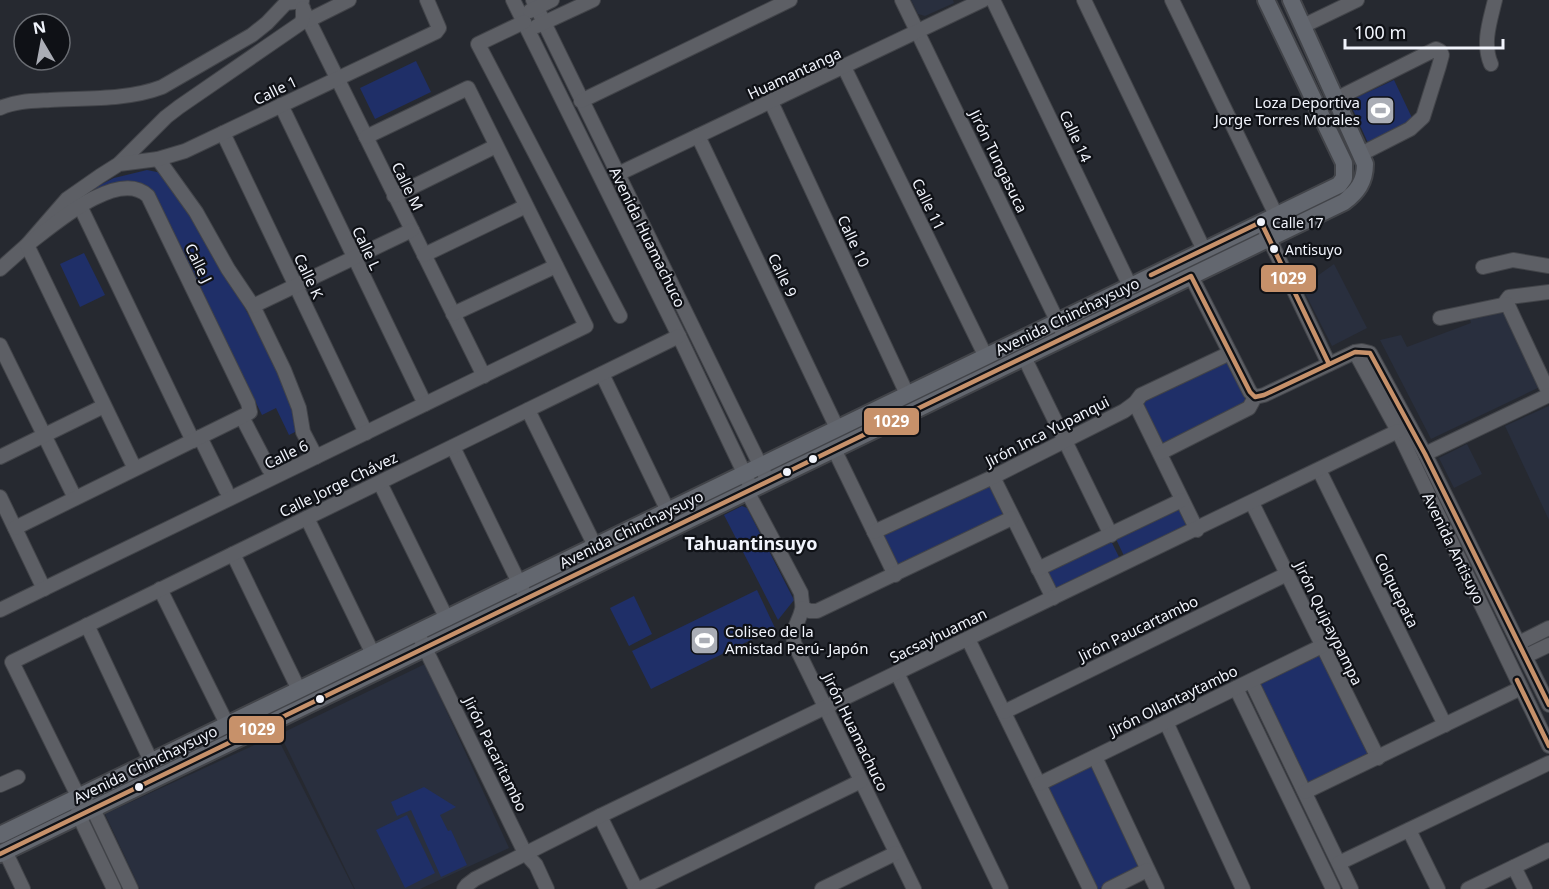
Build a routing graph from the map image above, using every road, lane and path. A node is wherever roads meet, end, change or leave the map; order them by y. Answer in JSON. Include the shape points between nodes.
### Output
{"nodes":[{"id":1,"x":349,"y":0,"type":"edge"},
{"id":2,"x":427,"y":0,"type":"edge"},
{"id":3,"x":513,"y":0,"type":"edge"},
{"id":4,"x":552,"y":0,"type":"edge"},
{"id":5,"x":593,"y":0,"type":"edge"},
{"id":6,"x":790,"y":0,"type":"edge"},
{"id":7,"x":902,"y":0,"type":"edge"},
{"id":8,"x":984,"y":0,"type":"edge"},
{"id":9,"x":993,"y":0,"type":"edge"},
{"id":10,"x":1084,"y":0,"type":"edge"},
{"id":11,"x":1172,"y":0,"type":"edge"},
{"id":12,"x":1266,"y":0,"type":"edge"},
{"id":13,"x":1291,"y":0,"type":"edge"},
{"id":14,"x":1357,"y":0,"type":"edge"},
{"id":15,"x":1494,"y":0,"type":"edge"},
{"id":16,"x":535,"y":4,"type":"edge"},
{"id":17,"x":304,"y":8,"type":"edge"},
{"id":18,"x":524,"y":23,"type":"junction"},
{"id":19,"x":544,"y":23,"type":"junction"},
{"id":20,"x":1303,"y":26,"type":"junction"},
{"id":21,"x":918,"y":33,"type":"junction"},
{"id":22,"x":1491,"y":64,"type":"dead end"},
{"id":23,"x":844,"y":68,"type":"junction"},
{"id":24,"x":337,"y":78,"type":"junction"},
{"id":25,"x":1335,"y":99,"type":"junction"},
{"id":26,"x":581,"y":101,"type":"junction"},
{"id":27,"x":771,"y":102,"type":"junction"},
{"id":28,"x":281,"y":105,"type":"junction"},
{"id":29,"x":0,"y":108,"type":"edge"},
{"id":30,"x":223,"y":134,"type":"junction"},
{"id":31,"x":698,"y":136,"type":"junction"},
{"id":32,"x":366,"y":137,"type":"junction"},
{"id":33,"x":496,"y":146,"type":"junction"},
{"id":34,"x":1362,"y":154,"type":"junction"},
{"id":35,"x":158,"y":159,"type":"junction"},
{"id":36,"x":119,"y":164,"type":"junction"},
{"id":37,"x":618,"y":174,"type":"junction"},
{"id":38,"x":394,"y":196,"type":"junction"},
{"id":39,"x":80,"y":206,"type":"junction"},
{"id":40,"x":526,"y":206,"type":"junction"},
{"id":41,"x":1268,"y":219,"type":"junction"},
{"id":42,"x":412,"y":230,"type":"junction"},
{"id":43,"x":1269,"y":238,"type":"junction"},
{"id":44,"x":27,"y":245,"type":"junction"},
{"id":45,"x":1204,"y":250,"type":"junction"},
{"id":46,"x":424,"y":255,"type":"junction"},
{"id":47,"x":354,"y":258,"type":"junction"},
{"id":48,"x":556,"y":266,"type":"junction"},
{"id":49,"x":1549,"y":266,"type":"edge"},
{"id":50,"x":1483,"y":267,"type":"dead end"},
{"id":51,"x":0,"y":269,"type":"edge"},
{"id":52,"x":1191,"y":276,"type":"junction"},
{"id":53,"x":296,"y":286,"type":"junction"},
{"id":54,"x":1130,"y":286,"type":"junction"},
{"id":55,"x":1549,"y":292,"type":"edge"},
{"id":56,"x":1508,"y":301,"type":"junction"},
{"id":57,"x":253,"y":306,"type":"junction"},
{"id":58,"x":453,"y":314,"type":"junction"},
{"id":59,"x":620,"y":316,"type":"dead end"},
{"id":60,"x":1440,"y":318,"type":"dead end"},
{"id":61,"x":1058,"y":321,"type":"junction"},
{"id":62,"x":679,"y":336,"type":"junction"},
{"id":63,"x":1065,"y":337,"type":"junction"},
{"id":64,"x":0,"y":345,"type":"edge"},
{"id":65,"x":1355,"y":352,"type":"junction"},
{"id":66,"x":1230,"y":353,"type":"junction"},
{"id":67,"x":985,"y":355,"type":"junction"},
{"id":68,"x":1024,"y":357,"type":"junction"},
{"id":69,"x":1329,"y":364,"type":"junction"},
{"id":70,"x":602,"y":374,"type":"junction"},
{"id":71,"x":484,"y":376,"type":"junction"},
{"id":72,"x":907,"y":394,"type":"junction"},
{"id":73,"x":1549,"y":394,"type":"edge"},
{"id":74,"x":1255,"y":397,"type":"junction"},
{"id":75,"x":1135,"y":403,"type":"junction"},
{"id":76,"x":425,"y":405,"type":"junction"},
{"id":77,"x":104,"y":406,"type":"junction"},
{"id":78,"x":528,"y":410,"type":"junction"},
{"id":79,"x":246,"y":414,"type":"junction"},
{"id":80,"x":837,"y":428,"type":"junction"},
{"id":81,"x":1398,"y":431,"type":"junction"},
{"id":82,"x":366,"y":433,"type":"junction"},
{"id":83,"x":44,"y":435,"type":"junction"},
{"id":84,"x":196,"y":439,"type":"junction"},
{"id":85,"x":1065,"y":441,"type":"junction"},
{"id":86,"x":453,"y":447,"type":"junction"},
{"id":87,"x":834,"y":449,"type":"junction"},
{"id":88,"x":1160,"y":453,"type":"junction"},
{"id":89,"x":1425,"y":454,"type":"junction"},
{"id":90,"x":0,"y":457,"type":"edge"},
{"id":91,"x":316,"y":457,"type":"junction"},
{"id":92,"x":761,"y":465,"type":"junction"},
{"id":93,"x":135,"y":469,"type":"junction"},
{"id":94,"x":269,"y":469,"type":"dead end"},
{"id":95,"x":1319,"y":470,"type":"junction"},
{"id":96,"x":744,"y":473,"type":"junction"},
{"id":97,"x":993,"y":477,"type":"junction"},
{"id":98,"x":768,"y":481,"type":"junction"},
{"id":99,"x":380,"y":483,"type":"junction"},
{"id":100,"x":226,"y":490,"type":"dead end"},
{"id":101,"x":749,"y":490,"type":"junction"},
{"id":102,"x":0,"y":497,"type":"edge"},
{"id":103,"x":75,"y":498,"type":"junction"},
{"id":104,"x":1182,"y":500,"type":"junction"},
{"id":105,"x":1252,"y":502,"type":"junction"},
{"id":106,"x":668,"y":511,"type":"junction"},
{"id":107,"x":307,"y":518,"type":"junction"},
{"id":108,"x":1012,"y":518,"type":"junction"},
{"id":109,"x":15,"y":528,"type":"junction"},
{"id":110,"x":1197,"y":530,"type":"junction"},
{"id":111,"x":874,"y":532,"type":"junction"},
{"id":112,"x":1111,"y":535,"type":"junction"},
{"id":113,"x":595,"y":546,"type":"junction"},
{"id":114,"x":234,"y":554,"type":"junction"},
{"id":115,"x":1038,"y":569,"type":"junction"},
{"id":116,"x":1287,"y":574,"type":"junction"},
{"id":117,"x":895,"y":575,"type":"junction"},
{"id":118,"x":44,"y":589,"type":"junction"},
{"id":119,"x":160,"y":590,"type":"junction"},
{"id":120,"x":523,"y":591,"type":"junction"},
{"id":121,"x":1053,"y":598,"type":"junction"},
{"id":122,"x":803,"y":608,"type":"junction"},
{"id":123,"x":0,"y":610,"type":"edge"},
{"id":124,"x":447,"y":618,"type":"junction"},
{"id":125,"x":87,"y":625,"type":"junction"},
{"id":126,"x":1549,"y":628,"type":"edge"},
{"id":127,"x":968,"y":639,"type":"junction"},
{"id":128,"x":422,"y":640,"type":"junction"},
{"id":129,"x":1519,"y":643,"type":"junction"},
{"id":130,"x":1549,"y":645,"type":"edge"},
{"id":131,"x":1322,"y":646,"type":"junction"},
{"id":132,"x":374,"y":654,"type":"junction"},
{"id":133,"x":1526,"y":656,"type":"junction"},
{"id":134,"x":897,"y":673,"type":"junction"},
{"id":135,"x":1251,"y":681,"type":"junction"},
{"id":136,"x":1236,"y":688,"type":"junction"},
{"id":137,"x":1521,"y":688,"type":"junction"},
{"id":138,"x":298,"y":690,"type":"junction"},
{"id":139,"x":1549,"y":705,"type":"edge"},
{"id":140,"x":825,"y":707,"type":"junction"},
{"id":141,"x":1004,"y":712,"type":"junction"},
{"id":142,"x":1166,"y":722,"type":"junction"},
{"id":143,"x":226,"y":724,"type":"junction"},
{"id":144,"x":1445,"y":725,"type":"junction"},
{"id":145,"x":1549,"y":746,"type":"edge"},
{"id":146,"x":1095,"y":757,"type":"junction"},
{"id":147,"x":1378,"y":758,"type":"junction"},
{"id":148,"x":151,"y":761,"type":"junction"},
{"id":149,"x":1549,"y":763,"type":"edge"},
{"id":150,"x":18,"y":777,"type":"dead end"},
{"id":151,"x":861,"y":781,"type":"junction"},
{"id":152,"x":1039,"y":784,"type":"junction"},
{"id":153,"x":0,"y":785,"type":"edge"},
{"id":154,"x":1305,"y":792,"type":"junction"},
{"id":155,"x":78,"y":796,"type":"junction"},
{"id":156,"x":86,"y":812,"type":"junction"},
{"id":157,"x":600,"y":816,"type":"junction"},
{"id":158,"x":1409,"y":830,"type":"junction"},
{"id":159,"x":2,"y":847,"type":"edge"},
{"id":160,"x":1549,"y":850,"type":"edge"},
{"id":161,"x":525,"y":853,"type":"junction"},
{"id":162,"x":896,"y":853,"type":"junction"},
{"id":163,"x":1339,"y":863,"type":"junction"},
{"id":164,"x":1514,"y":867,"type":"junction"},
{"id":165,"x":1147,"y":870,"type":"junction"},
{"id":166,"x":825,"y":888,"type":"edge"},
{"id":167,"x":23,"y":889,"type":"edge"},
{"id":168,"x":114,"y":889,"type":"edge"},
{"id":169,"x":131,"y":889,"type":"edge"},
{"id":170,"x":464,"y":889,"type":"edge"},
{"id":171,"x":547,"y":889,"type":"edge"},
{"id":172,"x":638,"y":889,"type":"edge"},
{"id":173,"x":914,"y":889,"type":"edge"},
{"id":174,"x":1001,"y":889,"type":"edge"},
{"id":175,"x":1089,"y":889,"type":"edge"},
{"id":176,"x":1109,"y":889,"type":"edge"},
{"id":177,"x":1157,"y":889,"type":"edge"},
{"id":178,"x":1243,"y":889,"type":"edge"},
{"id":179,"x":1333,"y":889,"type":"edge"},
{"id":180,"x":1351,"y":889,"type":"edge"},
{"id":181,"x":1438,"y":889,"type":"edge"},
{"id":182,"x":1468,"y":889,"type":"edge"},
{"id":183,"x":1525,"y":889,"type":"edge"}],
"edges":[{"from":1,"to":17,"type":"street"},
{"from":2,"to":24,"type":"street","name":"Calle 1","via":[[439,28],[436,32]]},
{"from":3,"to":18,"type":"street","name":"Avenida Huamachuco"},
{"from":4,"to":16,"type":"street"},
{"from":5,"to":19,"type":"street"},
{"from":6,"to":26,"type":"street"},
{"from":7,"to":21,"type":"street","name":"Jirón Tungasuca"},
{"from":8,"to":21,"type":"street","name":"Huamantanga"},
{"from":9,"to":54,"type":"street","name":"Calle 14"},
{"from":10,"to":45,"type":"street"},
{"from":11,"to":41,"type":"street"},
{"from":12,"to":41,"type":"main road","via":[[1346,172],[1339,185]]},
{"from":13,"to":20,"type":"main road"},
{"from":14,"to":20,"type":"street"},
{"from":15,"to":22,"type":"street","via":[[1486,44]]},
{"from":16,"to":18,"type":"street"},
{"from":16,"to":19,"type":"street","name":"Avenida Huamachuco"},
{"from":17,"to":24,"type":"street","name":"Calle M"},
{"from":17,"to":29,"type":"street","via":[[286,3],[252,35],[162,87],[140,94],[25,101]]},
{"from":17,"to":36,"type":"street","name":"Calle 1","via":[[301,22],[166,117]]},
{"from":18,"to":19,"type":"street"},
{"from":18,"to":59,"type":"street","via":[[478,44]]},
{"from":18,"to":62,"type":"street","name":"Avenida Huamachuco"},
{"from":19,"to":26,"type":"street","name":"Avenida Huamachuco"},
{"from":20,"to":25,"type":"main road"},
{"from":21,"to":23,"type":"street","name":"Huamantanga"},
{"from":21,"to":61,"type":"street","name":"Jirón Tungasuca"},
{"from":23,"to":27,"type":"street","name":"Huamantanga"},
{"from":23,"to":67,"type":"street","name":"Calle 11"},
{"from":24,"to":28,"type":"street","name":"Calle 1"},
{"from":24,"to":32,"type":"street","name":"Calle M"},
{"from":25,"to":34,"type":"main road"},
{"from":25,"to":34,"type":"street","via":[[1436,49],[1442,55],[1422,117],[1410,129]]},
{"from":26,"to":37,"type":"street","name":"Avenida Huamachuco"},
{"from":27,"to":31,"type":"street","name":"Huamantanga"},
{"from":27,"to":72,"type":"street","name":"Calle 10"},
{"from":28,"to":30,"type":"street","name":"Calle 1"},
{"from":28,"to":47,"type":"street","name":"Calle L"},
{"from":30,"to":35,"type":"street","name":"Calle 1","via":[[185,152]]},
{"from":30,"to":53,"type":"street","name":"Calle K"},
{"from":31,"to":37,"type":"street","name":"Huamantanga"},
{"from":31,"to":80,"type":"street","name":"Calle 9"},
{"from":32,"to":33,"type":"street","via":[[468,88]]},
{"from":32,"to":38,"type":"street","name":"Calle M"},
{"from":33,"to":38,"type":"street"},
{"from":33,"to":40,"type":"street"},
{"from":34,"to":43,"type":"main road","via":[[1365,174],[1353,195]]},
{"from":35,"to":36,"type":"street","name":"Calle 1"},
{"from":35,"to":57,"type":"street","via":[[196,212]]},
{"from":36,"to":44,"type":"street","name":"Calle 1","via":[[67,200]]},
{"from":37,"to":92,"type":"street","name":"Avenida Huamachuco"},
{"from":38,"to":42,"type":"street","name":"Calle M"},
{"from":39,"to":44,"type":"street"},
{"from":39,"to":79,"type":"street","name":"Calle J","via":[[117,190],[135,190],[148,196],[248,404]]},
{"from":39,"to":84,"type":"street"},
{"from":40,"to":46,"type":"street"},
{"from":40,"to":48,"type":"street"},
{"from":41,"to":43,"type":"street"},
{"from":41,"to":45,"type":"main road","name":"Avenida Chinchaysuyo"},
{"from":42,"to":46,"type":"street","name":"Calle M"},
{"from":42,"to":47,"type":"street"},
{"from":43,"to":52,"type":"main road","name":"Avenida Chinchaysuyo"},
{"from":43,"to":69,"type":"street"},
{"from":44,"to":51,"type":"street","name":"Calle 1"},
{"from":44,"to":77,"type":"street"},
{"from":45,"to":54,"type":"main road","name":"Avenida Chinchaysuyo"},
{"from":46,"to":58,"type":"street","name":"Calle M"},
{"from":47,"to":53,"type":"street"},
{"from":47,"to":76,"type":"street","name":"Calle L"},
{"from":48,"to":58,"type":"street"},
{"from":48,"to":71,"type":"street","name":"Calle 6","via":[[586,326]]},
{"from":49,"to":50,"type":"street","via":[[1513,260]]},
{"from":52,"to":63,"type":"main road","name":"Avenida Chinchaysuyo"},
{"from":52,"to":66,"type":"street"},
{"from":53,"to":57,"type":"street"},
{"from":53,"to":82,"type":"street","name":"Calle K"},
{"from":54,"to":61,"type":"main road","name":"Avenida Chinchaysuyo"},
{"from":55,"to":56,"type":"street"},
{"from":56,"to":60,"type":"street"},
{"from":56,"to":73,"type":"street"},
{"from":57,"to":91,"type":"street","via":[[284,370],[299,408],[303,432]]},
{"from":58,"to":71,"type":"street","name":"Calle M"},
{"from":61,"to":63,"type":"street","name":"Jirón Tungasuca"},
{"from":61,"to":67,"type":"main road","name":"Avenida Chinchaysuyo"},
{"from":62,"to":70,"type":"street","name":"Calle Jorge Chávez"},
{"from":62,"to":96,"type":"street","name":"Avenida Huamachuco"},
{"from":63,"to":68,"type":"main road","name":"Avenida Chinchaysuyo"},
{"from":64,"to":83,"type":"street"},
{"from":65,"to":69,"type":"street"},
{"from":65,"to":81,"type":"street","name":"Avenida Antisuyo"},
{"from":65,"to":89,"type":"street","name":"Avenida Antisuyo","via":[[1372,355]]},
{"from":66,"to":74,"type":"street"},
{"from":66,"to":75,"type":"street","name":"Jirón Inca Yupanqui","via":[[1141,395]]},
{"from":67,"to":72,"type":"main road","name":"Avenida Chinchaysuyo"},
{"from":68,"to":85,"type":"street"},
{"from":68,"to":87,"type":"main road","name":"Avenida Chinchaysuyo"},
{"from":69,"to":74,"type":"street"},
{"from":70,"to":78,"type":"street","name":"Calle Jorge Chávez"},
{"from":70,"to":106,"type":"street"},
{"from":71,"to":76,"type":"street","name":"Calle 6"},
{"from":72,"to":80,"type":"main road","name":"Avenida Chinchaysuyo"},
{"from":73,"to":89,"type":"street"},
{"from":74,"to":88,"type":"street","via":[[1249,408]]},
{"from":75,"to":85,"type":"street","name":"Jirón Inca Yupanqui"},
{"from":75,"to":88,"type":"street"},
{"from":76,"to":82,"type":"street","name":"Calle 6"},
{"from":77,"to":83,"type":"street"},
{"from":77,"to":93,"type":"street"},
{"from":78,"to":86,"type":"street","name":"Calle Jorge Chávez"},
{"from":78,"to":113,"type":"street"},
{"from":79,"to":84,"type":"street"},
{"from":79,"to":94,"type":"street"},
{"from":80,"to":92,"type":"main road","name":"Avenida Chinchaysuyo"},
{"from":81,"to":95,"type":"street","name":"Sacsayhuaman"},
{"from":81,"to":137,"type":"street","name":"Avenida Antisuyo"},
{"from":82,"to":91,"type":"street","name":"Calle 6"},
{"from":83,"to":90,"type":"street"},
{"from":83,"to":103,"type":"street"},
{"from":84,"to":93,"type":"street"},
{"from":84,"to":100,"type":"street"},
{"from":85,"to":97,"type":"street","name":"Jirón Inca Yupanqui"},
{"from":85,"to":112,"type":"street"},
{"from":86,"to":99,"type":"street","name":"Calle Jorge Chávez"},
{"from":86,"to":120,"type":"street"},
{"from":87,"to":98,"type":"main road","name":"Avenida Chinchaysuyo"},
{"from":87,"to":111,"type":"street"},
{"from":88,"to":104,"type":"street"},
{"from":89,"to":129,"type":"street","name":"Avenida Antisuyo"},
{"from":91,"to":118,"type":"street","name":"Calle 6"},
{"from":92,"to":96,"type":"main road","name":"Avenida Chinchaysuyo"},
{"from":92,"to":98,"type":"street","name":"Avenida Huamachuco"},
{"from":93,"to":103,"type":"street"},
{"from":95,"to":105,"type":"street","name":"Sacsayhuaman"},
{"from":95,"to":144,"type":"street","name":"Colquepata"},
{"from":96,"to":101,"type":"street","name":"Avenida Huamachuco"},
{"from":96,"to":106,"type":"main road","name":"Avenida Chinchaysuyo"},
{"from":97,"to":108,"type":"street"},
{"from":97,"to":111,"type":"street","name":"Jirón Inca Yupanqui"},
{"from":98,"to":101,"type":"main road","name":"Avenida Chinchaysuyo"},
{"from":99,"to":107,"type":"street","name":"Calle Jorge Chávez"},
{"from":99,"to":124,"type":"street"},
{"from":101,"to":120,"type":"main road","name":"Avenida Chinchaysuyo"},
{"from":101,"to":122,"type":"street","via":[[801,593]]},
{"from":102,"to":109,"type":"street"},
{"from":103,"to":109,"type":"street"},
{"from":104,"to":110,"type":"street"},
{"from":104,"to":112,"type":"street"},
{"from":105,"to":110,"type":"street","name":"Sacsayhuaman"},
{"from":105,"to":116,"type":"street","name":"Jirón Quipaypampa"},
{"from":106,"to":113,"type":"main road","name":"Avenida Chinchaysuyo"},
{"from":107,"to":114,"type":"street","name":"Calle Jorge Chávez"},
{"from":107,"to":132,"type":"street"},
{"from":108,"to":115,"type":"street"},
{"from":108,"to":117,"type":"street"},
{"from":109,"to":118,"type":"street"},
{"from":110,"to":121,"type":"street","name":"Sacsayhuaman"},
{"from":111,"to":117,"type":"street"},
{"from":112,"to":115,"type":"street"},
{"from":113,"to":120,"type":"main road","name":"Avenida Chinchaysuyo"},
{"from":114,"to":119,"type":"street","name":"Calle Jorge Chávez"},
{"from":114,"to":138,"type":"street"},
{"from":115,"to":121,"type":"street"},
{"from":116,"to":131,"type":"street","name":"Jirón Quipaypampa"},
{"from":116,"to":141,"type":"street","name":"Jirón Paucartambo"},
{"from":117,"to":122,"type":"street","via":[[817,611]]},
{"from":118,"to":123,"type":"street","name":"Calle 6"},
{"from":119,"to":125,"type":"street","name":"Calle Jorge Chávez"},
{"from":119,"to":143,"type":"street"},
{"from":120,"to":124,"type":"main road","name":"Avenida Chinchaysuyo"},
{"from":120,"to":128,"type":"main road","name":"Avenida Chinchaysuyo"},
{"from":121,"to":127,"type":"street","name":"Sacsayhuaman"},
{"from":122,"to":140,"type":"street","name":"Jirón Huamachuco","via":[[795,625],[794,643]]},
{"from":124,"to":128,"type":"main road","name":"Avenida Chinchaysuyo"},
{"from":125,"to":148,"type":"street"},
{"from":125,"to":155,"type":"street","name":"Calle Jorge Chávez","via":[[12,662]]},
{"from":126,"to":129,"type":"street"},
{"from":127,"to":134,"type":"street","name":"Sacsayhuaman"},
{"from":127,"to":141,"type":"street"},
{"from":128,"to":132,"type":"main road","name":"Avenida Chinchaysuyo"},
{"from":128,"to":156,"type":"main road","name":"Avenida Chinchaysuyo"},
{"from":128,"to":161,"type":"street","name":"Jirón Pacaritambo"},
{"from":129,"to":133,"type":"street","name":"Avenida Antisuyo"},
{"from":130,"to":133,"type":"street"},
{"from":131,"to":135,"type":"street","name":"Jirón Ollantaytambo"},
{"from":131,"to":147,"type":"street","name":"Jirón Quipaypampa"},
{"from":132,"to":138,"type":"main road","name":"Avenida Chinchaysuyo"},
{"from":133,"to":139,"type":"street","name":"Avenida Antisuyo"},
{"from":134,"to":140,"type":"street","name":"Sacsayhuaman"},
{"from":134,"to":174,"type":"street"},
{"from":135,"to":136,"type":"street","name":"Jirón Ollantaytambo"},
{"from":135,"to":154,"type":"street"},
{"from":136,"to":142,"type":"street","name":"Jirón Ollantaytambo"},
{"from":136,"to":179,"type":"street"},
{"from":137,"to":144,"type":"street"},
{"from":137,"to":145,"type":"street","name":"Avenida Antisuyo"},
{"from":138,"to":143,"type":"main road","name":"Avenida Chinchaysuyo"},
{"from":140,"to":151,"type":"street","name":"Jirón Huamachuco"},
{"from":140,"to":157,"type":"street","name":"Sacsayhuaman"},
{"from":141,"to":152,"type":"street"},
{"from":142,"to":146,"type":"street","name":"Jirón Ollantaytambo"},
{"from":142,"to":178,"type":"street"},
{"from":143,"to":148,"type":"main road","name":"Avenida Chinchaysuyo"},
{"from":144,"to":147,"type":"street"},
{"from":146,"to":152,"type":"street","name":"Jirón Ollantaytambo"},
{"from":146,"to":165,"type":"street"},
{"from":147,"to":154,"type":"street"},
{"from":148,"to":155,"type":"main road","name":"Avenida Chinchaysuyo"},
{"from":149,"to":158,"type":"street"},
{"from":150,"to":153,"type":"street"},
{"from":151,"to":162,"type":"street","name":"Jirón Huamachuco"},
{"from":151,"to":172,"type":"street"},
{"from":152,"to":175,"type":"street"},
{"from":154,"to":163,"type":"street"},
{"from":155,"to":156,"type":"street"},
{"from":155,"to":159,"type":"main road","name":"Avenida Chinchaysuyo"},
{"from":156,"to":159,"type":"main road","name":"Avenida Chinchaysuyo"},
{"from":156,"to":168,"type":"street"},
{"from":156,"to":169,"type":"street"},
{"from":157,"to":161,"type":"street","name":"Sacsayhuaman"},
{"from":157,"to":172,"type":"street"},
{"from":158,"to":163,"type":"street"},
{"from":158,"to":181,"type":"street"},
{"from":159,"to":167,"type":"street"},
{"from":160,"to":164,"type":"street"},
{"from":161,"to":170,"type":"street","name":"Sacsayhuaman","via":[[475,879]]},
{"from":161,"to":171,"type":"street","name":"Jirón Pacaritambo","via":[[536,865]]},
{"from":162,"to":166,"type":"street"},
{"from":162,"to":173,"type":"street","name":"Jirón Huamachuco"},
{"from":163,"to":180,"type":"street"},
{"from":164,"to":182,"type":"street"},
{"from":164,"to":183,"type":"street"},
{"from":165,"to":176,"type":"street"},
{"from":165,"to":177,"type":"street"}]}
